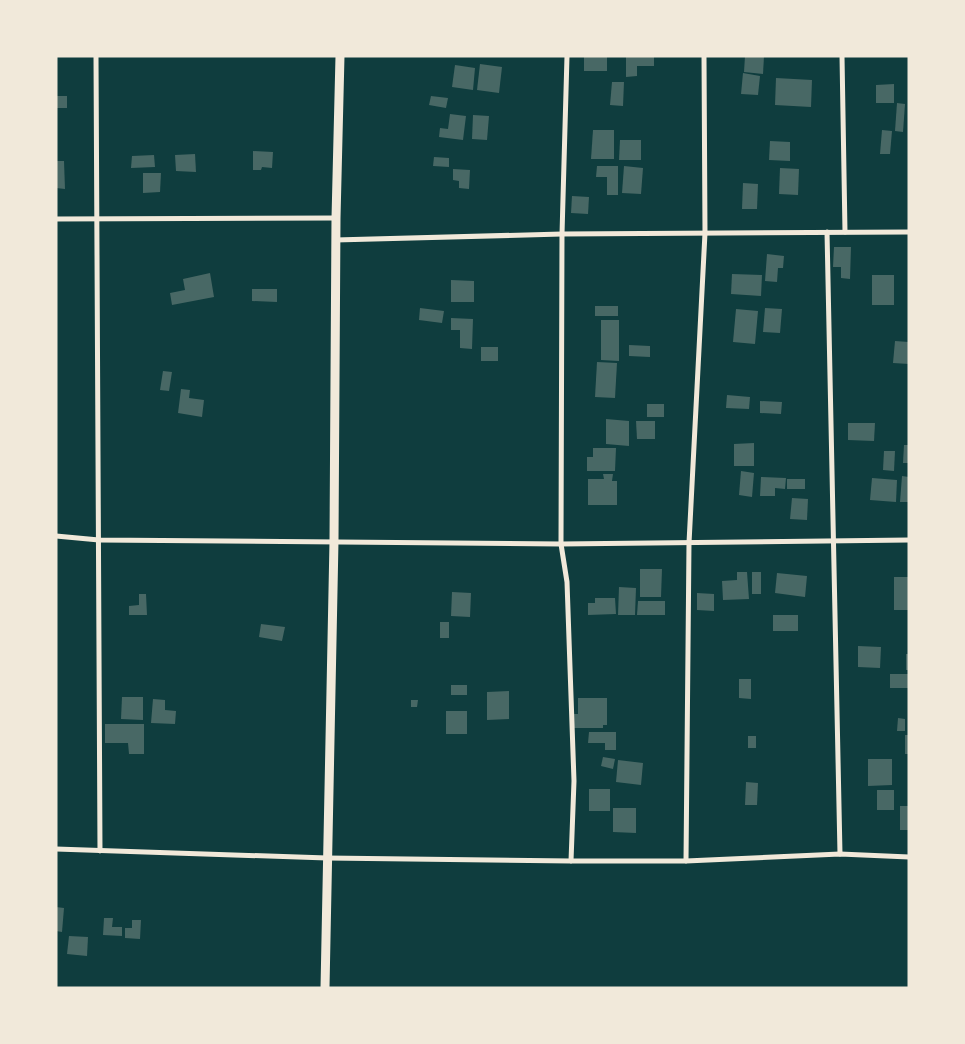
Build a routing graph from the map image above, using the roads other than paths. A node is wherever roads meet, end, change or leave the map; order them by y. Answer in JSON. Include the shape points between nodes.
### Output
{"nodes":[{"id":1,"x":96,"y":56,"type":"edge"},
{"id":2,"x":340,"y":56,"type":"edge"},
{"id":3,"x":566,"y":56,"type":"edge"},
{"id":4,"x":704,"y":56,"type":"edge"},
{"id":5,"x":842,"y":56,"type":"edge"},
{"id":6,"x":336,"y":218,"type":"junction"},
{"id":7,"x":56,"y":219,"type":"edge"},
{"id":8,"x":98,"y":219,"type":"junction"},
{"id":9,"x":827,"y":232,"type":"junction"},
{"id":10,"x":845,"y":232,"type":"junction"},
{"id":11,"x":909,"y":232,"type":"edge"},
{"id":12,"x":705,"y":233,"type":"junction"},
{"id":13,"x":562,"y":234,"type":"junction"},
{"id":14,"x":335,"y":240,"type":"junction"},
{"id":15,"x":56,"y":536,"type":"edge"},
{"id":16,"x":98,"y":540,"type":"junction"},
{"id":17,"x":834,"y":540,"type":"junction"},
{"id":18,"x":909,"y":540,"type":"edge"},
{"id":19,"x":334,"y":541,"type":"junction"},
{"id":20,"x":689,"y":543,"type":"junction"},
{"id":21,"x":561,"y":544,"type":"junction"},
{"id":22,"x":56,"y":849,"type":"edge"},
{"id":23,"x":100,"y":851,"type":"junction"},
{"id":24,"x":840,"y":854,"type":"junction"},
{"id":25,"x":909,"y":856,"type":"edge"},
{"id":26,"x":327,"y":858,"type":"junction"},
{"id":27,"x":571,"y":861,"type":"junction"},
{"id":28,"x":686,"y":861,"type":"junction"},
{"id":29,"x":325,"y":988,"type":"edge"}],
"edges":[{"from":1,"to":8,"type":"street"},
{"from":2,"to":6,"type":"street"},
{"from":3,"to":13,"type":"street"},
{"from":4,"to":12,"type":"street"},
{"from":5,"to":10,"type":"street"},
{"from":6,"to":8,"type":"street"},
{"from":6,"to":14,"type":"street"},
{"from":7,"to":8,"type":"street"},
{"from":8,"to":16,"type":"street"},
{"from":9,"to":10,"type":"street"},
{"from":9,"to":12,"type":"street"},
{"from":9,"to":17,"type":"street"},
{"from":10,"to":11,"type":"street"},
{"from":12,"to":13,"type":"street"},
{"from":12,"to":20,"type":"street"},
{"from":13,"to":14,"type":"street"},
{"from":13,"to":21,"type":"street"},
{"from":14,"to":19,"type":"street"},
{"from":15,"to":16,"type":"street"},
{"from":16,"to":19,"type":"street"},
{"from":16,"to":23,"type":"street"},
{"from":17,"to":18,"type":"street"},
{"from":17,"to":20,"type":"street"},
{"from":17,"to":24,"type":"street"},
{"from":19,"to":21,"type":"street"},
{"from":19,"to":26,"type":"street"},
{"from":20,"to":21,"type":"street"},
{"from":20,"to":28,"type":"street"},
{"from":21,"to":27,"type":"street","via":[[567,582],[574,781]]},
{"from":22,"to":23,"type":"street"},
{"from":23,"to":26,"type":"street"},
{"from":24,"to":25,"type":"street"},
{"from":24,"to":28,"type":"street"},
{"from":26,"to":27,"type":"street"},
{"from":26,"to":29,"type":"street"},
{"from":27,"to":28,"type":"street"}]}
